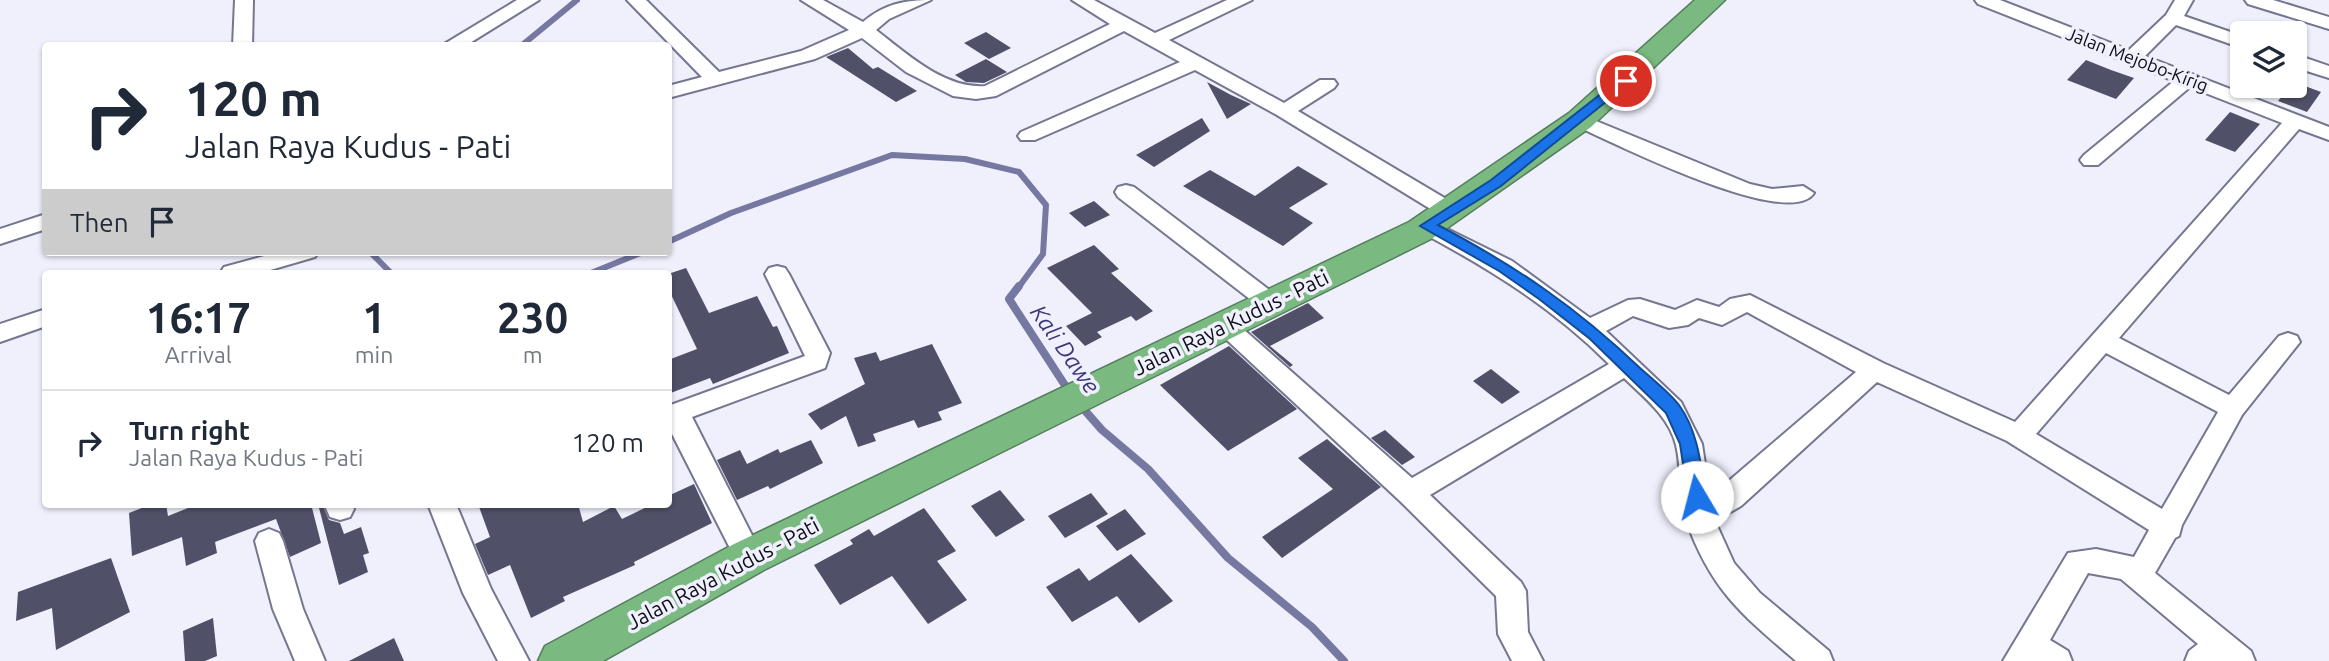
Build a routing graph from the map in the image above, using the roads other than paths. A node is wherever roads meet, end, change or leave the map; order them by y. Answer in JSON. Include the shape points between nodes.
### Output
{"nodes":[{"id":1,"x":244,"y":0,"type":"edge"},
{"id":2,"x":530,"y":0,"type":"edge"},
{"id":3,"x":636,"y":0,"type":"edge"},
{"id":4,"x":810,"y":0,"type":"edge"},
{"id":5,"x":922,"y":0,"type":"edge"},
{"id":6,"x":1081,"y":0,"type":"edge"},
{"id":7,"x":1243,"y":0,"type":"edge"},
{"id":8,"x":1711,"y":0,"type":"edge"},
{"id":9,"x":1984,"y":0,"type":"edge"},
{"id":10,"x":2184,"y":0,"type":"edge"},
{"id":11,"x":2254,"y":0,"type":"edge"},
{"id":12,"x":2173,"y":18,"type":"junction"},
{"id":13,"x":2329,"y":23,"type":"edge"},
{"id":14,"x":1124,"y":24,"type":"junction"},
{"id":15,"x":864,"y":30,"type":"junction"},
{"id":16,"x":2230,"y":38,"type":"edge"},
{"id":17,"x":1155,"y":40,"type":"junction"},
{"id":18,"x":242,"y":42,"type":"edge"},
{"id":19,"x":457,"y":42,"type":"edge"},
{"id":20,"x":2131,"y":58,"type":"junction"},
{"id":21,"x":1197,"y":62,"type":"junction"},
{"id":22,"x":2307,"y":64,"type":"edge"},
{"id":23,"x":2329,"y":72,"type":"edge"},
{"id":24,"x":2188,"y":79,"type":"junction"},
{"id":25,"x":716,"y":80,"type":"junction"},
{"id":26,"x":1326,"y":84,"type":"dead end"},
{"id":27,"x":672,"y":91,"type":"edge"},
{"id":28,"x":1284,"y":111,"type":"junction"},
{"id":29,"x":1579,"y":120,"type":"junction"},
{"id":30,"x":2295,"y":121,"type":"junction"},
{"id":31,"x":2329,"y":134,"type":"edge"},
{"id":32,"x":1028,"y":136,"type":"dead end"},
{"id":33,"x":2091,"y":160,"type":"dead end"},
{"id":34,"x":1126,"y":192,"type":"dead end"},
{"id":35,"x":1803,"y":193,"type":"dead end"},
{"id":36,"x":1438,"y":218,"type":"junction"},
{"id":37,"x":42,"y":222,"type":"edge"},
{"id":38,"x":0,"y":237,"type":"edge"},
{"id":39,"x":293,"y":256,"type":"edge"},
{"id":40,"x":243,"y":270,"type":"edge"},
{"id":41,"x":777,"y":274,"type":"dead end"},
{"id":42,"x":1272,"y":304,"type":"junction"},
{"id":43,"x":42,"y":318,"type":"edge"},
{"id":44,"x":1225,"y":327,"type":"junction"},
{"id":45,"x":1588,"y":330,"type":"junction"},
{"id":46,"x":0,"y":333,"type":"edge"},
{"id":47,"x":2103,"y":341,"type":"junction"},
{"id":48,"x":2288,"y":342,"type":"dead end"},
{"id":49,"x":1626,"y":365,"type":"junction"},
{"id":50,"x":1874,"y":370,"type":"junction"},
{"id":51,"x":2233,"y":408,"type":"junction"},
{"id":52,"x":673,"y":414,"type":"edge"},
{"id":53,"x":2017,"y":435,"type":"junction"},
{"id":54,"x":1410,"y":493,"type":"junction"},
{"id":55,"x":444,"y":508,"type":"edge"},
{"id":56,"x":1699,"y":517,"type":"junction"},
{"id":57,"x":2169,"y":528,"type":"junction"},
{"id":58,"x":269,"y":541,"type":"dead end"},
{"id":59,"x":749,"y":556,"type":"junction"},
{"id":60,"x":2132,"y":571,"type":"junction"},
{"id":61,"x":2024,"y":653,"type":"edge"},
{"id":62,"x":2220,"y":656,"type":"edge"},
{"id":63,"x":310,"y":661,"type":"edge"},
{"id":64,"x":514,"y":661,"type":"edge"},
{"id":65,"x":561,"y":661,"type":"edge"},
{"id":66,"x":1528,"y":661,"type":"edge"},
{"id":67,"x":1818,"y":661,"type":"edge"},
{"id":68,"x":2057,"y":661,"type":"edge"}],
"edges":[{"from":1,"to":18,"type":"street"},
{"from":2,"to":19,"type":"street"},
{"from":3,"to":25,"type":"street"},
{"from":4,"to":15,"type":"street"},
{"from":5,"to":15,"type":"street","via":[[882,15]]},
{"from":6,"to":14,"type":"street"},
{"from":7,"to":17,"type":"street"},
{"from":8,"to":29,"type":"highway","name":"Jalan Raya Kudus - Pati"},
{"from":9,"to":20,"type":"street","name":"Jalan Mejobo-Kirig"},
{"from":10,"to":12,"type":"street"},
{"from":11,"to":13,"type":"street"},
{"from":12,"to":16,"type":"street"},
{"from":12,"to":20,"type":"street"},
{"from":14,"to":15,"type":"street","via":[[989,92],[976,93],[960,92],[913,68]]},
{"from":14,"to":17,"type":"street"},
{"from":15,"to":25,"type":"street","via":[[808,55]]},
{"from":17,"to":21,"type":"street"},
{"from":20,"to":24,"type":"street","name":"Jalan Mejobo-Kirig"},
{"from":21,"to":28,"type":"street"},
{"from":21,"to":32,"type":"street"},
{"from":22,"to":23,"type":"street"},
{"from":24,"to":30,"type":"street","name":"Jalan Mejobo-Kirig"},
{"from":24,"to":33,"type":"street"},
{"from":25,"to":27,"type":"street"},
{"from":26,"to":28,"type":"street"},
{"from":28,"to":36,"type":"street"},
{"from":29,"to":35,"type":"street","via":[[1744,190],[1772,196]]},
{"from":29,"to":36,"type":"highway","name":"Jalan Raya Kudus - Pati","via":[[1496,183]]},
{"from":30,"to":31,"type":"street","name":"Jalan Mejobo-Kirig"},
{"from":30,"to":47,"type":"street"},
{"from":34,"to":42,"type":"street"},
{"from":36,"to":42,"type":"highway","name":"Jalan Raya Kudus - Pati"},
{"from":36,"to":45,"type":"street"},
{"from":37,"to":38,"type":"street"},
{"from":39,"to":40,"type":"street"},
{"from":41,"to":52,"type":"street","via":[[818,353],[816,362]]},
{"from":42,"to":44,"type":"highway","name":"Jalan Raya Kudus - Pati"},
{"from":43,"to":46,"type":"street"},
{"from":44,"to":54,"type":"street"},
{"from":44,"to":59,"type":"highway","name":"Jalan Raya Kudus - Pati"},
{"from":45,"to":49,"type":"street"},
{"from":45,"to":50,"type":"street","via":[[1628,308],[1640,307],[1679,319],[1697,308],[1722,317],[1738,305],[1750,303]]},
{"from":47,"to":51,"type":"street"},
{"from":47,"to":53,"type":"street"},
{"from":48,"to":51,"type":"street"},
{"from":49,"to":54,"type":"street"},
{"from":49,"to":56,"type":"street","via":[[1682,424]]},
{"from":50,"to":53,"type":"street"},
{"from":50,"to":56,"type":"street","via":[[1731,498]]},
{"from":51,"to":57,"type":"street"},
{"from":52,"to":59,"type":"street"},
{"from":53,"to":57,"type":"street"},
{"from":54,"to":66,"type":"street","via":[[1511,591],[1513,634]]},
{"from":55,"to":64,"type":"street","via":[[478,593]]},
{"from":56,"to":67,"type":"street","via":[[1723,571],[1749,602]]},
{"from":57,"to":60,"type":"street","via":[[2143,568]]},
{"from":58,"to":63,"type":"street","via":[[288,609]]},
{"from":59,"to":65,"type":"highway","name":"Jalan Raya Kudus - Pati"},
{"from":60,"to":61,"type":"street","via":[[2104,560],[2078,562]]},
{"from":60,"to":62,"type":"street"},
{"from":61,"to":68,"type":"street"}]}
